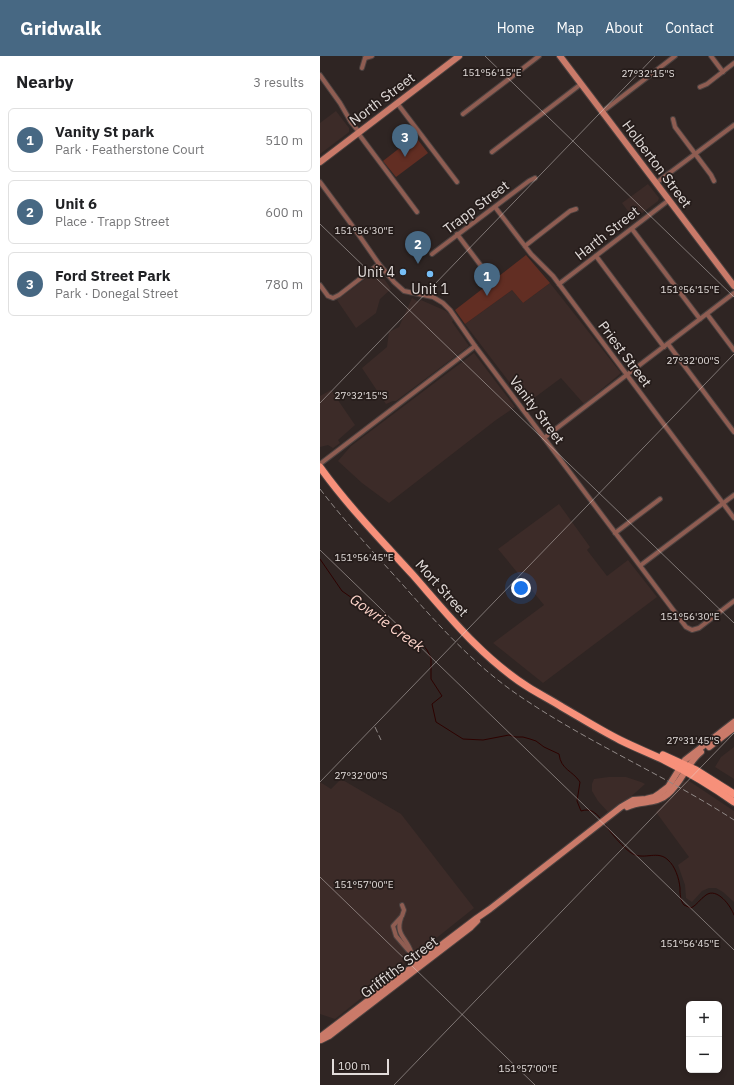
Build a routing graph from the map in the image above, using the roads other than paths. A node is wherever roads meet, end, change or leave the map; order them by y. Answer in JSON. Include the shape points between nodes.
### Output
{"nodes":[{"id":1,"x":372,"y":56,"type":"edge"},
{"id":2,"x":459,"y":56,"type":"edge"},
{"id":3,"x":539,"y":56,"type":"edge"},
{"id":4,"x":560,"y":56,"type":"edge"},
{"id":5,"x":675,"y":56,"type":"edge"},
{"id":6,"x":711,"y":56,"type":"edge"},
{"id":7,"x":363,"y":57,"type":"edge"},
{"id":8,"x":734,"y":63,"type":"edge"},
{"id":9,"x":362,"y":68,"type":"dead end"},
{"id":10,"x":723,"y":72,"type":"junction"},
{"id":11,"x":320,"y":75,"type":"edge"},
{"id":12,"x":581,"y":84,"type":"junction"},
{"id":13,"x":700,"y":87,"type":"dead end"},
{"id":14,"x":397,"y":103,"type":"junction"},
{"id":15,"x":602,"y":112,"type":"junction"},
{"id":16,"x":463,"y":114,"type":"dead end"},
{"id":17,"x":673,"y":119,"type":"dead end"},
{"id":18,"x":734,"y":125,"type":"edge"},
{"id":19,"x":358,"y":132,"type":"junction"},
{"id":20,"x":492,"y":152,"type":"dead end"},
{"id":21,"x":696,"y":154,"type":"junction"},
{"id":22,"x":320,"y":162,"type":"edge"},
{"id":23,"x":535,"y":178,"type":"dead end"},
{"id":24,"x":714,"y":181,"type":"dead end"},
{"id":25,"x":320,"y":182,"type":"edge"},
{"id":26,"x":457,"y":182,"type":"dead end"},
{"id":27,"x":656,"y":183,"type":"junction"},
{"id":28,"x":668,"y":200,"type":"junction"},
{"id":29,"x":495,"y":207,"type":"junction"},
{"id":30,"x":576,"y":209,"type":"dead end"},
{"id":31,"x":417,"y":212,"type":"dead end"},
{"id":32,"x":632,"y":229,"type":"junction"},
{"id":33,"x":457,"y":234,"type":"junction"},
{"id":34,"x":525,"y":246,"type":"junction"},
{"id":35,"x":432,"y":254,"type":"dead end"},
{"id":36,"x":596,"y":256,"type":"junction"},
{"id":37,"x":379,"y":264,"type":"junction"},
{"id":38,"x":488,"y":275,"type":"dead end"},
{"id":39,"x":560,"y":284,"type":"junction"},
{"id":40,"x":320,"y":286,"type":"edge"},
{"id":41,"x":734,"y":286,"type":"edge"},
{"id":42,"x":734,"y":293,"type":"edge"},
{"id":43,"x":707,"y":314,"type":"junction"},
{"id":44,"x":700,"y":319,"type":"junction"},
{"id":45,"x":668,"y":344,"type":"junction"},
{"id":46,"x":475,"y":346,"type":"junction"},
{"id":47,"x":664,"y":347,"type":"junction"},
{"id":48,"x":734,"y":350,"type":"edge"},
{"id":49,"x":627,"y":375,"type":"junction"},
{"id":50,"x":734,"y":432,"type":"edge"},
{"id":51,"x":544,"y":438,"type":"junction"},
{"id":52,"x":320,"y":466,"type":"edge"},
{"id":53,"x":734,"y":495,"type":"edge"},
{"id":54,"x":660,"y":499,"type":"dead end"},
{"id":55,"x":724,"y":503,"type":"junction"},
{"id":56,"x":734,"y":518,"type":"edge"},
{"id":57,"x":615,"y":533,"type":"junction"},
{"id":58,"x":641,"y":566,"type":"junction"},
{"id":59,"x":734,"y":601,"type":"edge"},
{"id":60,"x":734,"y":722,"type":"edge"},
{"id":61,"x":734,"y":728,"type":"edge"},
{"id":62,"x":684,"y":767,"type":"junction"},
{"id":63,"x":734,"y":794,"type":"edge"},
{"id":64,"x":734,"y":802,"type":"edge"},
{"id":65,"x":402,"y":905,"type":"dead end"},
{"id":66,"x":420,"y":963,"type":"junction"},
{"id":67,"x":320,"y":1037,"type":"edge"},
{"id":68,"x":320,"y":1041,"type":"edge"}],
"edges":[{"from":1,"to":7,"type":"street"},
{"from":2,"to":14,"type":"street","name":"North Street"},
{"from":3,"to":16,"type":"street"},
{"from":4,"to":12,"type":"street","name":"Holberton Street"},
{"from":5,"to":15,"type":"street"},
{"from":6,"to":10,"type":"street"},
{"from":7,"to":9,"type":"street"},
{"from":8,"to":10,"type":"street"},
{"from":10,"to":13,"type":"street"},
{"from":11,"to":19,"type":"street"},
{"from":12,"to":15,"type":"street","name":"Holberton Street"},
{"from":12,"to":20,"type":"street"},
{"from":14,"to":19,"type":"street","name":"North Street"},
{"from":14,"to":26,"type":"street"},
{"from":15,"to":27,"type":"street","name":"Holberton Street"},
{"from":17,"to":21,"type":"street","via":[[675,126]]},
{"from":18,"to":21,"type":"street"},
{"from":19,"to":22,"type":"street","name":"North Street"},
{"from":19,"to":31,"type":"street"},
{"from":21,"to":24,"type":"street"},
{"from":21,"to":27,"type":"street"},
{"from":23,"to":29,"type":"street","name":"Trapp Street"},
{"from":25,"to":37,"type":"street","name":"Vanity Street"},
{"from":27,"to":28,"type":"street","name":"Holberton Street"},
{"from":28,"to":32,"type":"street","name":"Harth Street"},
{"from":28,"to":41,"type":"street","name":"Holberton Street"},
{"from":29,"to":33,"type":"street","name":"Trapp Street"},
{"from":29,"to":34,"type":"street","name":"Priest Street"},
{"from":30,"to":34,"type":"street"},
{"from":32,"to":36,"type":"street","name":"Harth Street"},
{"from":32,"to":44,"type":"street"},
{"from":33,"to":35,"type":"street","name":"Trapp Street"},
{"from":33,"to":38,"type":"street"},
{"from":34,"to":39,"type":"street","name":"Priest Street"},
{"from":36,"to":39,"type":"street","name":"Harth Street"},
{"from":36,"to":47,"type":"street"},
{"from":37,"to":40,"type":"street","via":[[333,298]]},
{"from":37,"to":46,"type":"street","name":"Vanity Street","via":[[404,291],[433,297],[443,303]]},
{"from":39,"to":49,"type":"street","name":"Priest Street"},
{"from":42,"to":43,"type":"street"},
{"from":43,"to":44,"type":"street"},
{"from":43,"to":48,"type":"street"},
{"from":44,"to":45,"type":"street"},
{"from":45,"to":47,"type":"street"},
{"from":45,"to":50,"type":"street"},
{"from":46,"to":51,"type":"street","name":"Vanity Street"},
{"from":46,"to":52,"type":"street"},
{"from":47,"to":49,"type":"street"},
{"from":49,"to":51,"type":"street"},
{"from":49,"to":55,"type":"street","name":"Priest Street"},
{"from":51,"to":57,"type":"street","name":"Vanity Street"},
{"from":52,"to":62,"type":"main road","name":"Mort Street","via":[[350,506],[491,660],[517,680],[570,713]]},
{"from":53,"to":55,"type":"street"},
{"from":54,"to":57,"type":"street"},
{"from":55,"to":56,"type":"street","name":"Priest Street"},
{"from":55,"to":58,"type":"street"},
{"from":57,"to":58,"type":"street","name":"Vanity Street"},
{"from":58,"to":59,"type":"street","name":"Vanity Street","via":[[686,627],[692,630],[699,628]]},
{"from":60,"to":62,"type":"street","via":[[691,755]]},
{"from":61,"to":62,"type":"street"},
{"from":62,"to":63,"type":"main road","name":"Mort Street","via":[[710,778]]},
{"from":62,"to":64,"type":"main road","name":"Mort Street"},
{"from":62,"to":66,"type":"street","name":"Griffiths Street","via":[[668,794],[618,810]]},
{"from":65,"to":66,"type":"street","via":[[402,916],[393,926],[396,936]]},
{"from":66,"to":67,"type":"street","name":"Griffiths Street"},
{"from":66,"to":68,"type":"street","name":"Griffiths Street"}]}
